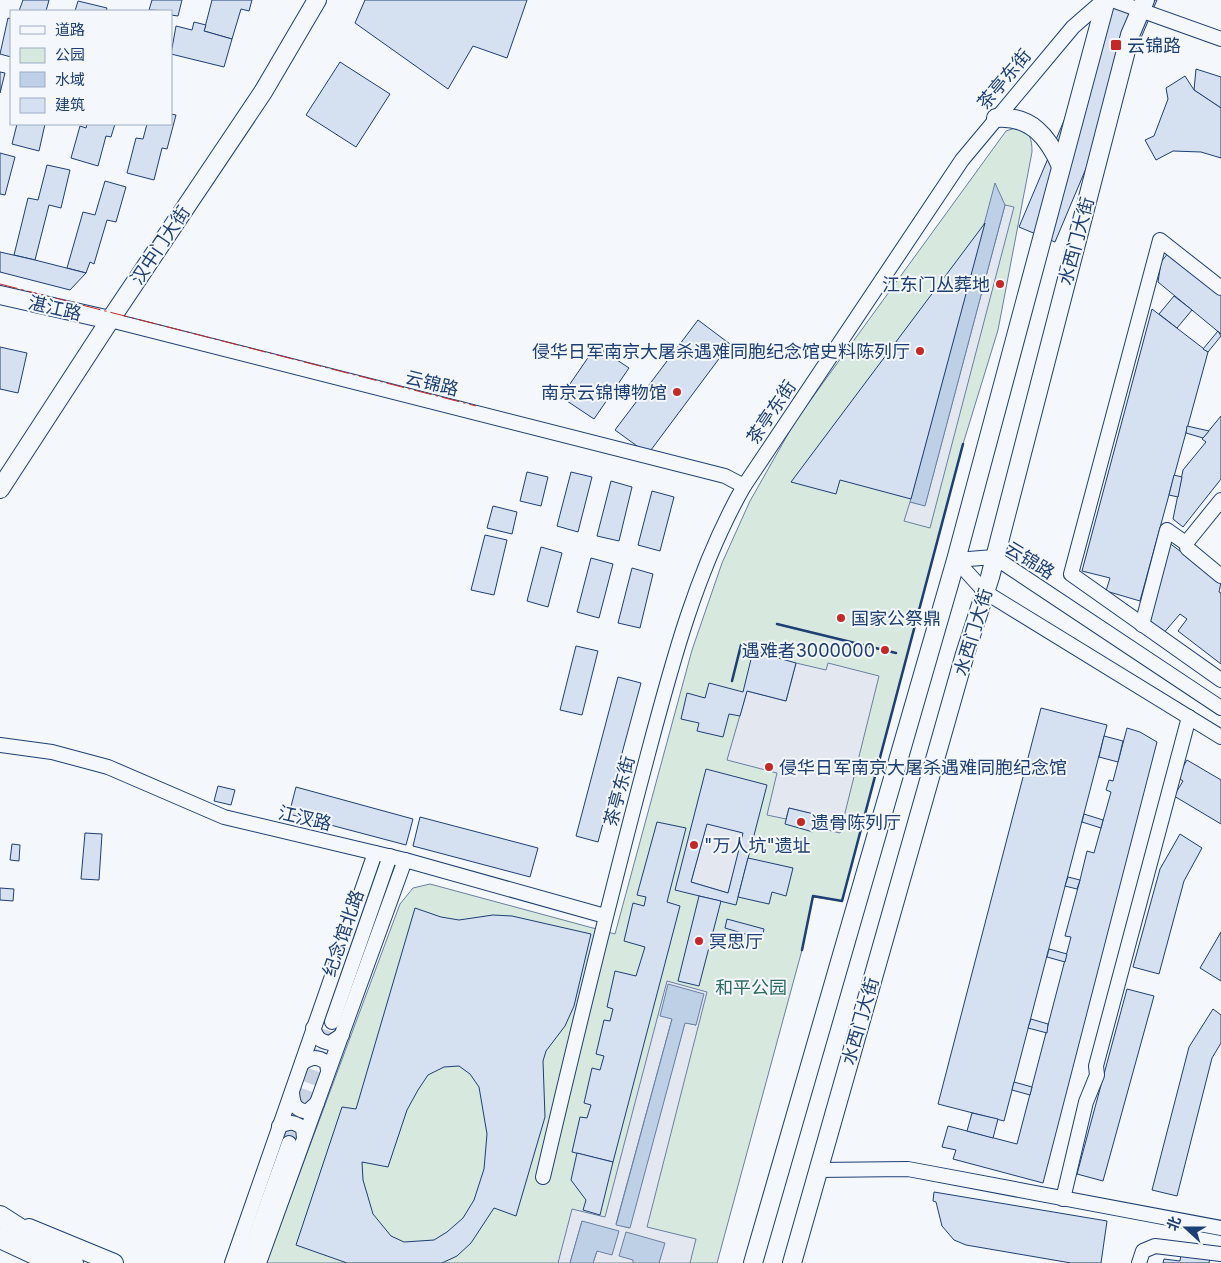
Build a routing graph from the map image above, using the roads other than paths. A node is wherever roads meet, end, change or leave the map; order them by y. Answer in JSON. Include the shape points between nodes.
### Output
{"nodes":[{"id":1,"x":318,"y":0,"type":"edge"},
{"id":2,"x":1105,"y":0,"type":"edge"},
{"id":3,"x":1112,"y":0,"type":"edge"},
{"id":4,"x":1142,"y":5,"type":"edge"},
{"id":5,"x":1221,"y":39,"type":"edge"},
{"id":6,"x":996,"y":118,"type":"junction"},
{"id":7,"x":1061,"y":166,"type":"junction"},
{"id":8,"x":1221,"y":288,"type":"edge"},
{"id":9,"x":0,"y":295,"type":"edge"},
{"id":10,"x":110,"y":320,"type":"junction"},
{"id":11,"x":744,"y":486,"type":"junction"},
{"id":12,"x":0,"y":489,"type":"edge"},
{"id":13,"x":1221,"y":500,"type":"edge"},
{"id":14,"x":1187,"y":544,"type":"junction"},
{"id":15,"x":994,"y":557,"type":"junction"},
{"id":16,"x":956,"y":560,"type":"junction"},
{"id":17,"x":1221,"y":576,"type":"edge"},
{"id":18,"x":985,"y":592,"type":"junction"},
{"id":19,"x":1142,"y":626,"type":"junction"},
{"id":20,"x":1221,"y":680,"type":"edge"},
{"id":21,"x":1221,"y":708,"type":"edge"},
{"id":22,"x":1189,"y":718,"type":"junction"},
{"id":23,"x":1221,"y":737,"type":"edge"},
{"id":24,"x":0,"y":745,"type":"edge"},
{"id":25,"x":375,"y":852,"type":"junction"},
{"id":26,"x":390,"y":856,"type":"junction"},
{"id":27,"x":405,"y":860,"type":"junction"},
{"id":28,"x":605,"y":916,"type":"junction"},
{"id":29,"x":332,"y":1022,"type":"tunnel mouth"},
{"id":30,"x":314,"y":1028,"type":"junction"},
{"id":31,"x":342,"y":1035,"type":"junction"},
{"id":32,"x":302,"y":1064,"type":"junction"},
{"id":33,"x":328,"y":1071,"type":"junction"},
{"id":34,"x":292,"y":1091,"type":"junction"},
{"id":35,"x":317,"y":1103,"type":"junction"},
{"id":36,"x":279,"y":1126,"type":"junction"},
{"id":37,"x":304,"y":1138,"type":"junction"},
{"id":38,"x":289,"y":1143,"type":"tunnel mouth"},
{"id":39,"x":817,"y":1170,"type":"junction"},
{"id":40,"x":543,"y":1176,"type":"dead end"},
{"id":41,"x":1063,"y":1199,"type":"junction"},
{"id":42,"x":0,"y":1216,"type":"edge"},
{"id":43,"x":1221,"y":1228,"type":"edge"},
{"id":44,"x":0,"y":1238,"type":"edge"},
{"id":45,"x":1221,"y":1254,"type":"edge"},
{"id":46,"x":54,"y":1263,"type":"edge"},
{"id":47,"x":73,"y":1263,"type":"edge"},
{"id":48,"x":114,"y":1263,"type":"edge"},
{"id":49,"x":245,"y":1263,"type":"edge"},
{"id":50,"x":753,"y":1263,"type":"edge"},
{"id":51,"x":792,"y":1263,"type":"edge"},
{"id":52,"x":1139,"y":1263,"type":"edge"}],
"edges":[{"from":1,"to":10,"type":"main road","name":"汉中门大街","via":[[263,92]]},
{"from":2,"to":6,"type":"street","name":"茶亭东街","via":[[1073,27]]},
{"from":2,"to":7,"type":"main road","name":"水西门大街"},
{"from":3,"to":4,"type":"street"},
{"from":4,"to":5,"type":"street"},
{"from":4,"to":15,"type":"main road","name":"水西门大街","via":[[1130,35]]},
{"from":6,"to":7,"type":"main road","via":[[1010,117],[1038,129]]},
{"from":6,"to":11,"type":"street","name":"茶亭东街","via":[[962,160]]},
{"from":7,"to":16,"type":"main road","name":"水西门大街"},
{"from":8,"to":19,"type":"street","via":[[1160,240],[1071,574]]},
{"from":9,"to":10,"type":"main road","name":"湛江路"},
{"from":10,"to":11,"type":"street","name":"云锦路","via":[[715,474]]},
{"from":10,"to":12,"type":"main road","name":"汉中门大街"},
{"from":11,"to":28,"type":"street","name":"茶亭东街","via":[[726,516],[676,648]]},
{"from":13,"to":14,"type":"street"},
{"from":14,"to":17,"type":"street","via":[[1192,553]]},
{"from":14,"to":19,"type":"street","via":[[1166,530]]},
{"from":15,"to":16,"type":"street","name":"云锦路"},
{"from":15,"to":18,"type":"main road","name":"水西门大街"},
{"from":15,"to":21,"type":"street","name":"云锦路"},
{"from":16,"to":18,"type":"street"},
{"from":16,"to":50,"type":"main road","name":"水西门大街"},
{"from":18,"to":22,"type":"street"},
{"from":18,"to":39,"type":"main road","name":"水西门大街"},
{"from":19,"to":20,"type":"street"},
{"from":22,"to":23,"type":"street"},
{"from":22,"to":41,"type":"street"},
{"from":24,"to":25,"type":"street","name":"江汊路","via":[[52,752],[108,767],[224,817]]},
{"from":25,"to":26,"type":"street","name":"江汊路"},
{"from":25,"to":30,"type":"street"},
{"from":26,"to":27,"type":"street","name":"江汊路"},
{"from":26,"to":29,"type":"street","name":"纪念馆北路"},
{"from":27,"to":28,"type":"street","name":"江汊路"},
{"from":27,"to":31,"type":"street"},
{"from":28,"to":40,"type":"street","name":"茶亭东街"},
{"from":30,"to":31,"type":"street","via":[[318,1039],[323,1042],[330,1043]]},
{"from":30,"to":32,"type":"street"},
{"from":31,"to":33,"type":"street"},
{"from":32,"to":33,"type":"street","via":[[311,1057],[319,1058],[327,1063]]},
{"from":32,"to":34,"type":"street"},
{"from":33,"to":35,"type":"street"},
{"from":34,"to":35,"type":"street","via":[[296,1108],[307,1112]]},
{"from":34,"to":36,"type":"street"},
{"from":35,"to":37,"type":"street"},
{"from":36,"to":37,"type":"street","via":[[295,1122],[303,1128]]},
{"from":36,"to":49,"type":"street"},
{"from":37,"to":49,"type":"street"},
{"from":38,"to":49,"type":"street"},
{"from":39,"to":41,"type":"street","via":[[908,1169]]},
{"from":39,"to":51,"type":"main road","name":"水西门大街"},
{"from":41,"to":43,"type":"street"},
{"from":42,"to":47,"type":"highway"},
{"from":42,"to":48,"type":"main road"},
{"from":44,"to":46,"type":"highway"},
{"from":45,"to":52,"type":"street","via":[[1155,1246],[1143,1251]]}]}
